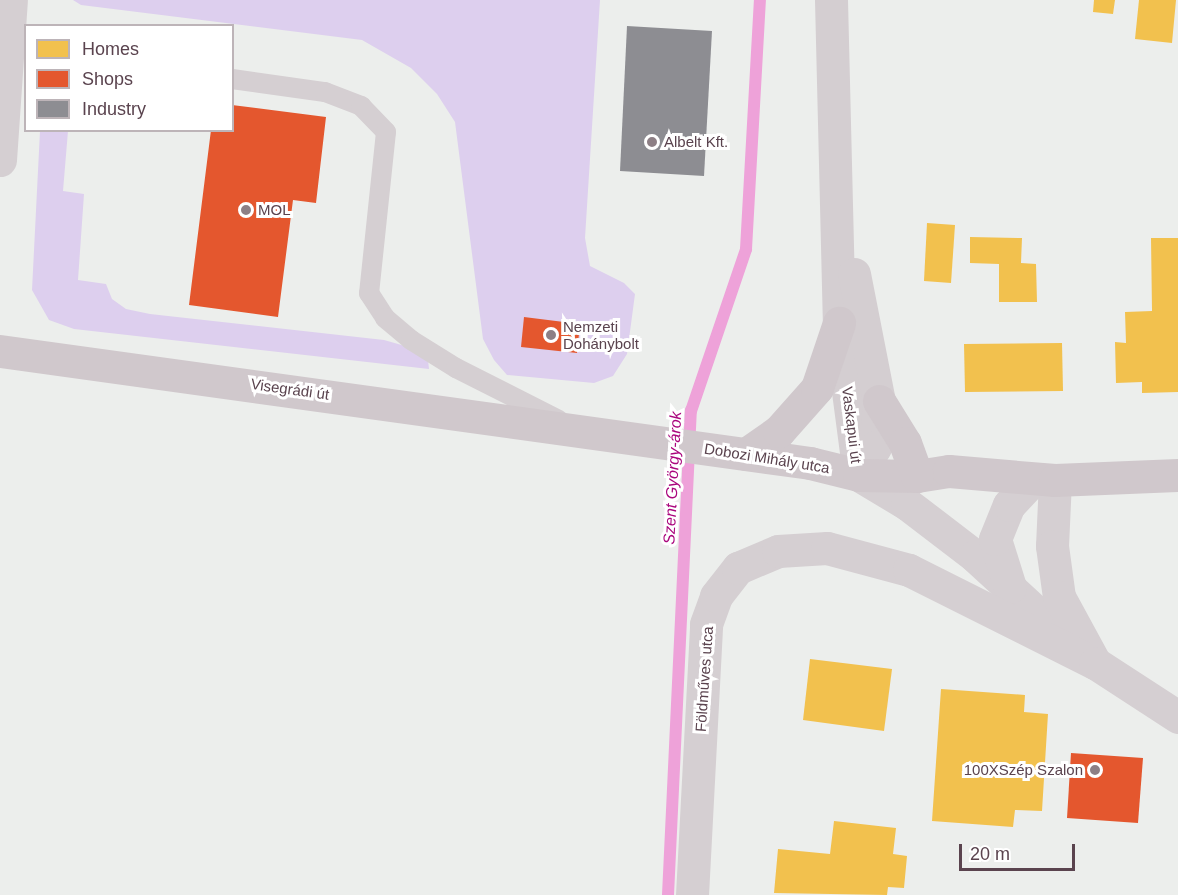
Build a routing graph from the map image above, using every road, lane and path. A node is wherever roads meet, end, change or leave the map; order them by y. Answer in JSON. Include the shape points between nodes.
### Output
{"nodes":[{"id":1,"x":11,"y":0,"type":"edge"},
{"id":2,"x":831,"y":0,"type":"edge"},
{"id":3,"x":11,"y":53,"type":"edge"},
{"id":4,"x":234,"y":79,"type":"edge"},
{"id":5,"x":0,"y":160,"type":"edge"},
{"id":6,"x":836,"y":166,"type":"junction"},
{"id":7,"x":839,"y":323,"type":"junction"},
{"id":8,"x":0,"y":351,"type":"edge"},
{"id":9,"x":879,"y":401,"type":"junction"},
{"id":10,"x":580,"y":431,"type":"junction"},
{"id":11,"x":731,"y":452,"type":"junction"},
{"id":12,"x":859,"y":475,"type":"junction"},
{"id":13,"x":1178,"y":475,"type":"edge"},
{"id":14,"x":917,"y":476,"type":"junction"},
{"id":15,"x":1044,"y":480,"type":"junction"},
{"id":16,"x":1012,"y":592,"type":"junction"},
{"id":17,"x":1095,"y":663,"type":"junction"},
{"id":18,"x":1178,"y":717,"type":"edge"},
{"id":19,"x":692,"y":895,"type":"edge"}],
"edges":[{"from":1,"to":3,"type":"street"},
{"from":2,"to":6,"type":"main road","name":"Vaskapui út"},
{"from":3,"to":5,"type":"street"},
{"from":4,"to":10,"type":"lane","via":[[326,92],[361,106],[386,132],[369,292],[386,318],[411,340],[456,368]]},
{"from":6,"to":7,"type":"main road","name":"Vaskapui út"},
{"from":6,"to":9,"type":"main road","name":"Vaskapui út"},
{"from":7,"to":11,"type":"main road","via":[[817,388],[779,431]]},
{"from":7,"to":12,"type":"main road","name":"Vaskapui út"},
{"from":8,"to":10,"type":"main road","name":"Visegrádi út"},
{"from":9,"to":12,"type":"main road","name":"Vaskapui út","via":[[875,447]]},
{"from":9,"to":14,"type":"main road","via":[[905,443]]},
{"from":10,"to":11,"type":"main road","name":"Dobozi Mihály utca"},
{"from":11,"to":12,"type":"main road","name":"Dobozi Mihály utca"},
{"from":12,"to":14,"type":"main road","name":"Dobozi Mihály utca"},
{"from":12,"to":16,"type":"street","name":"Földműves utca","via":[[907,504],[975,556]]},
{"from":13,"to":15,"type":"main road","name":"Dobozi Mihály utca"},
{"from":14,"to":15,"type":"main road","name":"Dobozi Mihály utca","via":[[949,471]]},
{"from":15,"to":16,"type":"street","via":[[1009,506],[995,539]]},
{"from":15,"to":17,"type":"street","name":"Földműves utca","via":[[1059,597]]},
{"from":16,"to":17,"type":"street","name":"Földműves utca"},
{"from":17,"to":18,"type":"street","name":"Földműves utca"},
{"from":17,"to":19,"type":"street","name":"Földműves utca","via":[[919,574],[827,548],[778,551],[738,568],[716,596],[706,624]]}]}
